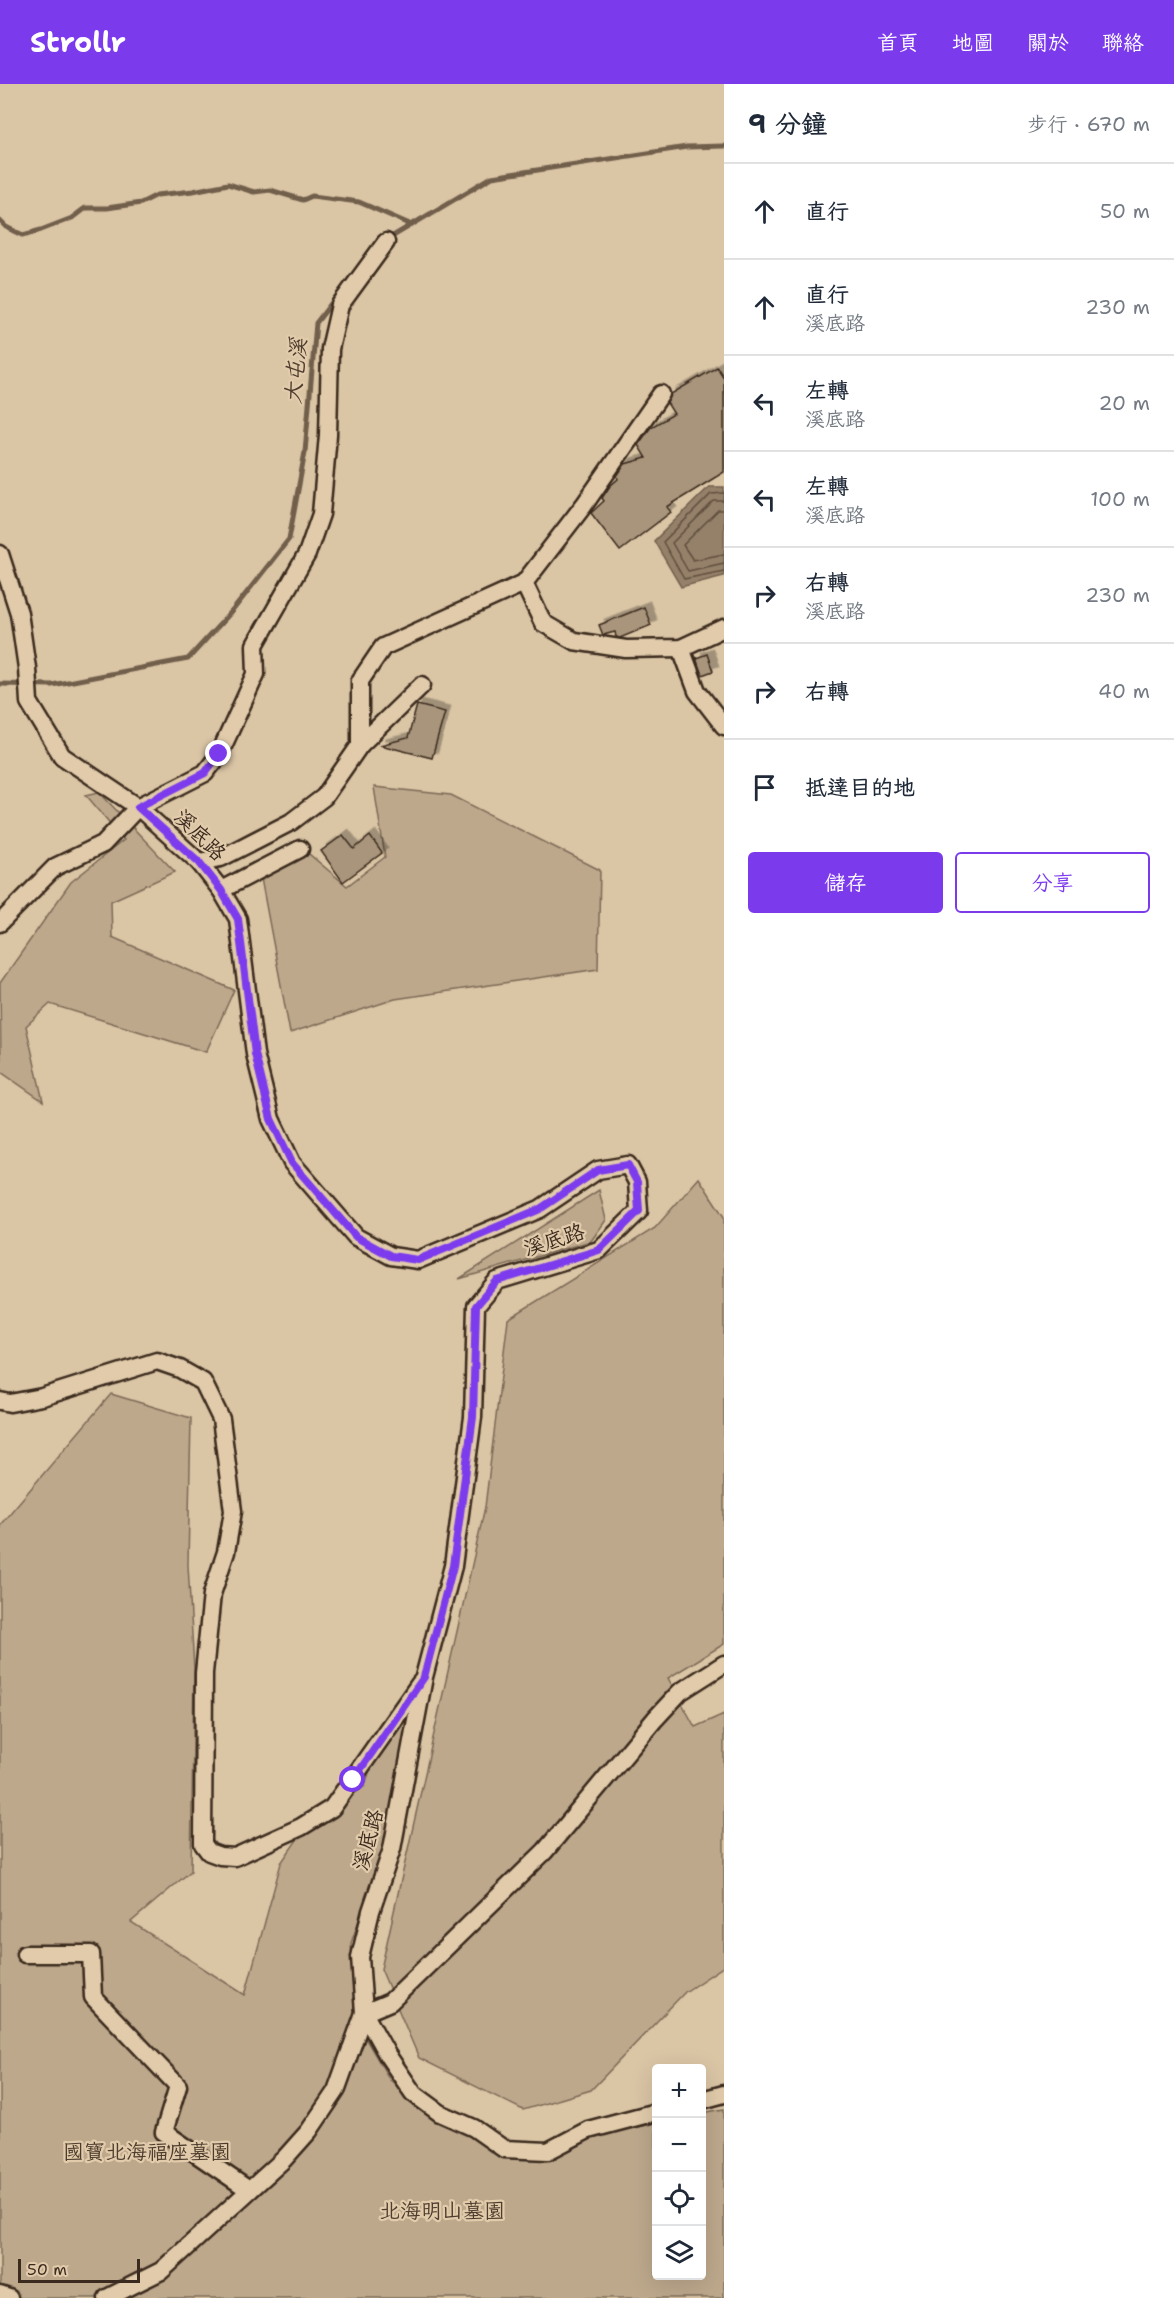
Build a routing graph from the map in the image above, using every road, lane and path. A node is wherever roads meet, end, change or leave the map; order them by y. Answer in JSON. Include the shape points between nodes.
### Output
{"nodes":[{"id":1,"x":386,"y":242,"type":"dead end"},
{"id":2,"x":661,"y":394,"type":"dead end"},
{"id":3,"x":0,"y":554,"type":"edge"},
{"id":4,"x":524,"y":583,"type":"junction"},
{"id":5,"x":724,"y":628,"type":"edge"},
{"id":6,"x":681,"y":648,"type":"junction"},
{"id":7,"x":422,"y":685,"type":"dead end"},
{"id":8,"x":724,"y":726,"type":"edge"},
{"id":9,"x":360,"y":745,"type":"junction"},
{"id":10,"x":138,"y":807,"type":"junction"},
{"id":11,"x":300,"y":849,"type":"dead end"},
{"id":12,"x":199,"y":862,"type":"junction"},
{"id":13,"x":221,"y":890,"type":"junction"},
{"id":14,"x":0,"y":923,"type":"edge"},
{"id":15,"x":0,"y":1401,"type":"edge"},
{"id":16,"x":724,"y":1664,"type":"edge"},
{"id":17,"x":424,"y":1677,"type":"junction"},
{"id":18,"x":25,"y":1954,"type":"dead end"},
{"id":19,"x":364,"y":2013,"type":"junction"},
{"id":20,"x":724,"y":2094,"type":"edge"},
{"id":21,"x":706,"y":2099,"type":"edge"},
{"id":22,"x":652,"y":2113,"type":"edge"},
{"id":23,"x":249,"y":2190,"type":"junction"},
{"id":24,"x":0,"y":2295,"type":"edge"},
{"id":25,"x":9,"y":2298,"type":"edge"},
{"id":26,"x":107,"y":2298,"type":"edge"}],
"edges":[{"from":1,"to":10,"type":"street","via":[[340,305],[330,349],[321,514],[308,554],[255,645],[256,674],[219,754],[205,773]]},
{"from":2,"to":4,"type":"street"},
{"from":3,"to":10,"type":"street","name":"溪底路","via":[[19,613],[29,702],[62,756]]},
{"from":4,"to":6,"type":"street","via":[[543,623],[574,641],[626,649]]},
{"from":4,"to":9,"type":"street","via":[[383,647],[360,681]]},
{"from":5,"to":6,"type":"street"},
{"from":6,"to":8,"type":"street","via":[[697,691]]},
{"from":7,"to":9,"type":"street"},
{"from":9,"to":12,"type":"street","via":[[324,798],[221,858]]},
{"from":10,"to":12,"type":"street","name":"溪底路"},
{"from":10,"to":14,"type":"street","via":[[103,843],[56,867]]},
{"from":11,"to":13,"type":"street"},
{"from":12,"to":13,"type":"street","name":"溪底路"},
{"from":13,"to":17,"type":"street","name":"溪底路","via":[[238,919],[255,1054],[271,1119],[292,1163],[356,1237],[391,1256],[418,1260],[540,1209],[598,1170],[628,1165],[637,1182],[639,1211],[599,1250],[497,1281],[476,1306],[473,1417],[454,1554]]},
{"from":15,"to":17,"type":"street","via":[[42,1397],[157,1361],[203,1382],[221,1419],[233,1511],[226,1552],[212,1594],[204,1673],[202,1844],[209,1852],[236,1857],[332,1808]]},
{"from":16,"to":19,"type":"street","via":[[680,1692],[545,1851],[390,2002]]},
{"from":17,"to":19,"type":"street","name":"溪底路","via":[[392,1849],[360,1957]]},
{"from":18,"to":23,"type":"street","via":[[91,1954],[93,1997],[178,2086],[164,2132]]},
{"from":19,"to":22,"type":"street","name":"溪底路","via":[[413,2092],[440,2113],[474,2128],[504,2149],[548,2151],[588,2130]]},
{"from":19,"to":23,"type":"street","via":[[336,2091],[309,2131]]},
{"from":20,"to":21,"type":"street"},
{"from":23,"to":26,"type":"street","via":[[161,2271]]},
{"from":24,"to":25,"type":"street"}]}
